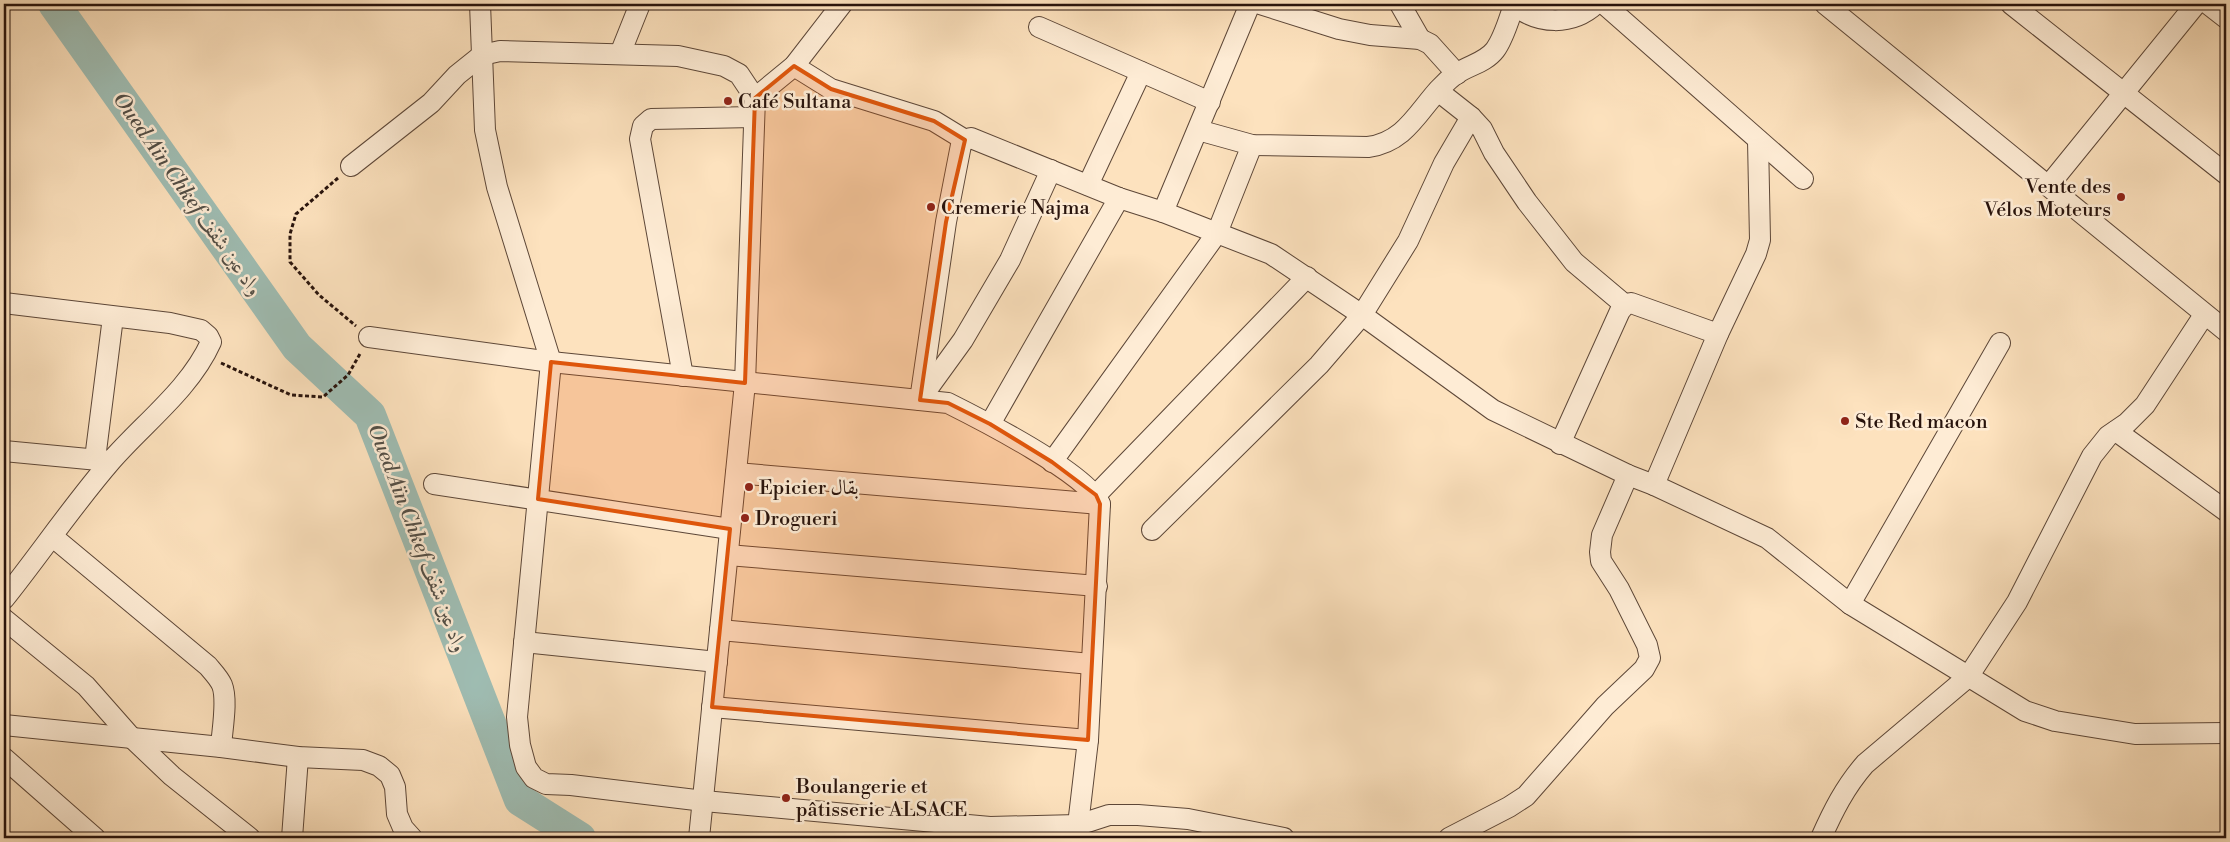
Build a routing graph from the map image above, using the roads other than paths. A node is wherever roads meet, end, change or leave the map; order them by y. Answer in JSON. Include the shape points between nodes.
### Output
{"nodes":[{"id":1,"x":480,"y":4,"type":"edge"},
{"id":2,"x":640,"y":4,"type":"edge"},
{"id":3,"x":842,"y":4,"type":"edge"},
{"id":4,"x":1250,"y":4,"type":"edge"},
{"id":5,"x":1260,"y":4,"type":"edge"},
{"id":6,"x":1400,"y":4,"type":"edge"},
{"id":7,"x":1514,"y":4,"type":"edge"},
{"id":8,"x":1596,"y":4,"type":"edge"},
{"id":9,"x":1604,"y":4,"type":"edge"},
{"id":10,"x":1825,"y":4,"type":"edge"},
{"id":11,"x":2010,"y":4,"type":"edge"},
{"id":12,"x":2196,"y":4,"type":"edge"},
{"id":13,"x":2208,"y":4,"type":"edge"},
{"id":14,"x":2226,"y":18,"type":"edge"},
{"id":15,"x":1039,"y":27,"type":"dead end"},
{"id":16,"x":1420,"y":39,"type":"junction"},
{"id":17,"x":620,"y":54,"type":"junction"},
{"id":18,"x":482,"y":55,"type":"junction"},
{"id":19,"x":794,"y":66,"type":"junction"},
{"id":20,"x":1141,"y":72,"type":"junction"},
{"id":21,"x":1456,"y":74,"type":"junction"},
{"id":22,"x":1438,"y":91,"type":"junction"},
{"id":23,"x":2124,"y":94,"type":"junction"},
{"id":24,"x":1210,"y":102,"type":"junction"},
{"id":25,"x":755,"y":107,"type":"junction"},
{"id":26,"x":1471,"y":117,"type":"junction"},
{"id":27,"x":1198,"y":130,"type":"junction"},
{"id":28,"x":965,"y":140,"type":"junction"},
{"id":29,"x":1758,"y":140,"type":"junction"},
{"id":30,"x":1252,"y":145,"type":"junction"},
{"id":31,"x":351,"y":166,"type":"road end"},
{"id":32,"x":1051,"y":170,"type":"junction"},
{"id":33,"x":2226,"y":174,"type":"edge"},
{"id":34,"x":1803,"y":179,"type":"dead end"},
{"id":35,"x":1088,"y":185,"type":"junction"},
{"id":36,"x":2049,"y":185,"type":"junction"},
{"id":37,"x":1119,"y":198,"type":"junction"},
{"id":38,"x":1163,"y":212,"type":"junction"},
{"id":39,"x":1217,"y":232,"type":"junction"},
{"id":40,"x":1307,"y":277,"type":"junction"},
{"id":41,"x":4,"y":303,"type":"edge"},
{"id":42,"x":1625,"y":305,"type":"junction"},
{"id":43,"x":1362,"y":315,"type":"junction"},
{"id":44,"x":2204,"y":315,"type":"junction"},
{"id":45,"x":113,"y":317,"type":"junction"},
{"id":46,"x":2226,"y":331,"type":"edge"},
{"id":47,"x":1718,"y":334,"type":"junction"},
{"id":48,"x":369,"y":337,"type":"road end"},
{"id":49,"x":2000,"y":343,"type":"dead end"},
{"id":50,"x":551,"y":362,"type":"junction"},
{"id":51,"x":683,"y":376,"type":"junction"},
{"id":52,"x":745,"y":383,"type":"junction"},
{"id":53,"x":920,"y":400,"type":"junction"},
{"id":54,"x":990,"y":424,"type":"junction"},
{"id":55,"x":2116,"y":431,"type":"junction"},
{"id":56,"x":1560,"y":444,"type":"junction"},
{"id":57,"x":4,"y":451,"type":"edge"},
{"id":58,"x":103,"y":460,"type":"junction"},
{"id":59,"x":1052,"y":462,"type":"junction"},
{"id":60,"x":736,"y":473,"type":"junction"},
{"id":61,"x":1628,"y":476,"type":"junction"},
{"id":62,"x":434,"y":484,"type":"dead end"},
{"id":63,"x":1654,"y":485,"type":"junction"},
{"id":64,"x":538,"y":499,"type":"junction"},
{"id":65,"x":1098,"y":500,"type":"junction"},
{"id":66,"x":2226,"y":511,"type":"edge"},
{"id":67,"x":730,"y":529,"type":"junction"},
{"id":68,"x":1152,"y":530,"type":"dead end"},
{"id":69,"x":53,"y":537,"type":"junction"},
{"id":70,"x":728,"y":554,"type":"junction"},
{"id":71,"x":1096,"y":586,"type":"junction"},
{"id":72,"x":4,"y":599,"type":"edge"},
{"id":73,"x":1850,"y":604,"type":"junction"},
{"id":74,"x":4,"y":619,"type":"edge"},
{"id":75,"x":720,"y":630,"type":"junction"},
{"id":76,"x":524,"y":642,"type":"junction"},
{"id":77,"x":717,"y":662,"type":"junction"},
{"id":78,"x":1091,"y":664,"type":"junction"},
{"id":79,"x":1968,"y":677,"type":"junction"},
{"id":80,"x":712,"y":707,"type":"junction"},
{"id":81,"x":4,"y":725,"type":"edge"},
{"id":82,"x":2226,"y":733,"type":"edge"},
{"id":83,"x":131,"y":738,"type":"junction"},
{"id":84,"x":1088,"y":740,"type":"junction"},
{"id":85,"x":221,"y":747,"type":"junction"},
{"id":86,"x":298,"y":757,"type":"junction"},
{"id":87,"x":4,"y":758,"type":"edge"},
{"id":88,"x":704,"y":802,"type":"junction"},
{"id":89,"x":1078,"y":825,"type":"junction"},
{"id":90,"x":95,"y":838,"type":"edge"},
{"id":91,"x":250,"y":838,"type":"edge"},
{"id":92,"x":292,"y":838,"type":"edge"},
{"id":93,"x":412,"y":838,"type":"edge"},
{"id":94,"x":699,"y":838,"type":"edge"},
{"id":95,"x":1284,"y":838,"type":"edge"},
{"id":96,"x":1449,"y":838,"type":"edge"},
{"id":97,"x":1820,"y":838,"type":"edge"}],
"edges":[{"from":1,"to":18,"type":"street"},
{"from":2,"to":17,"type":"street"},
{"from":3,"to":19,"type":"street"},
{"from":4,"to":24,"type":"street"},
{"from":5,"to":16,"type":"street","via":[[1339,29]]},
{"from":6,"to":16,"type":"street"},
{"from":7,"to":8,"type":"street","via":[[1533,16],[1554,20],[1576,17]]},
{"from":7,"to":21,"type":"street","via":[[1496,49],[1487,59]]},
{"from":9,"to":29,"type":"street"},
{"from":10,"to":36,"type":"street"},
{"from":11,"to":23,"type":"street"},
{"from":12,"to":23,"type":"street"},
{"from":13,"to":14,"type":"street"},
{"from":15,"to":20,"type":"street"},
{"from":16,"to":21,"type":"street","via":[[1430,44]]},
{"from":17,"to":18,"type":"street","via":[[500,51]]},
{"from":17,"to":25,"type":"street","via":[[678,56],[724,66],[739,74]]},
{"from":18,"to":31,"type":"street","via":[[431,103]]},
{"from":18,"to":50,"type":"street","via":[[485,130],[497,187]]},
{"from":19,"to":25,"type":"street"},
{"from":19,"to":28,"type":"street","via":[[831,89],[934,121]]},
{"from":20,"to":24,"type":"street"},
{"from":20,"to":35,"type":"street"},
{"from":21,"to":22,"type":"street"},
{"from":22,"to":26,"type":"street"},
{"from":22,"to":30,"type":"street","via":[[1399,136],[1382,145],[1368,148]]},
{"from":23,"to":33,"type":"street"},
{"from":23,"to":36,"type":"street"},
{"from":24,"to":27,"type":"street"},
{"from":25,"to":51,"type":"street","via":[[652,119],[643,126],[640,139]]},
{"from":25,"to":52,"type":"street"},
{"from":26,"to":42,"type":"street","via":[[1482,129],[1527,202],[1574,262]]},
{"from":26,"to":43,"type":"street","via":[[1444,163],[1408,241]]},
{"from":27,"to":30,"type":"street"},
{"from":27,"to":38,"type":"street"},
{"from":28,"to":32,"type":"street","via":[[971,138]]},
{"from":28,"to":53,"type":"street","via":[[961,145],[946,222]]},
{"from":29,"to":34,"type":"street"},
{"from":29,"to":47,"type":"street","via":[[1760,240]]},
{"from":30,"to":39,"type":"street"},
{"from":32,"to":35,"type":"street"},
{"from":32,"to":53,"type":"street","via":[[1010,260],[964,340]]},
{"from":35,"to":37,"type":"street"},
{"from":36,"to":44,"type":"street"},
{"from":37,"to":38,"type":"street"},
{"from":37,"to":54,"type":"street"},
{"from":38,"to":39,"type":"street"},
{"from":39,"to":40,"type":"street","via":[[1271,254]]},
{"from":39,"to":59,"type":"street"},
{"from":40,"to":43,"type":"street"},
{"from":40,"to":65,"type":"street"},
{"from":41,"to":45,"type":"street"},
{"from":42,"to":47,"type":"street","via":[[1631,303]]},
{"from":42,"to":56,"type":"street"},
{"from":43,"to":56,"type":"street","via":[[1493,410]]},
{"from":43,"to":68,"type":"street","via":[[1319,364]]},
{"from":44,"to":46,"type":"street"},
{"from":44,"to":55,"type":"street","via":[[2145,405]]},
{"from":45,"to":58,"type":"street"},
{"from":45,"to":58,"type":"street","via":[[201,330],[211,342],[205,356],[178,390]]},
{"from":47,"to":63,"type":"street"},
{"from":48,"to":50,"type":"street"},
{"from":49,"to":73,"type":"street"},
{"from":50,"to":51,"type":"street"},
{"from":50,"to":64,"type":"street"},
{"from":51,"to":52,"type":"street"},
{"from":52,"to":53,"type":"street"},
{"from":52,"to":60,"type":"street"},
{"from":53,"to":54,"type":"street","via":[[948,403]]},
{"from":54,"to":59,"type":"street"},
{"from":55,"to":66,"type":"street"},
{"from":55,"to":79,"type":"street","via":[[2092,456],[2017,602]]},
{"from":56,"to":61,"type":"street"},
{"from":57,"to":58,"type":"street"},
{"from":58,"to":69,"type":"street"},
{"from":59,"to":65,"type":"street"},
{"from":60,"to":65,"type":"street"},
{"from":60,"to":67,"type":"street"},
{"from":61,"to":63,"type":"street"},
{"from":61,"to":96,"type":"street","via":[[1602,535],[1600,552],[1647,644],[1650,658],[1644,670],[1605,706],[1526,796]]},
{"from":62,"to":64,"type":"street"},
{"from":63,"to":73,"type":"street","via":[[1767,538]]},
{"from":64,"to":67,"type":"street"},
{"from":64,"to":76,"type":"street"},
{"from":65,"to":71,"type":"street"},
{"from":67,"to":70,"type":"street"},
{"from":69,"to":72,"type":"street"},
{"from":69,"to":85,"type":"street","via":[[214,673],[223,686],[225,698]]},
{"from":70,"to":71,"type":"street"},
{"from":70,"to":75,"type":"street"},
{"from":71,"to":78,"type":"street"},
{"from":73,"to":79,"type":"street"},
{"from":74,"to":83,"type":"street","via":[[86,686]]},
{"from":75,"to":77,"type":"street"},
{"from":75,"to":78,"type":"street"},
{"from":76,"to":77,"type":"street"},
{"from":76,"to":88,"type":"street","via":[[517,718],[526,767],[534,778],[546,784]]},
{"from":77,"to":80,"type":"street"},
{"from":78,"to":84,"type":"street"},
{"from":79,"to":82,"type":"street","via":[[2025,711],[2055,721],[2135,734]]},
{"from":79,"to":97,"type":"street","via":[[1865,764],[1836,804]]},
{"from":80,"to":84,"type":"street"},
{"from":80,"to":88,"type":"street"},
{"from":81,"to":83,"type":"street"},
{"from":83,"to":85,"type":"street"},
{"from":83,"to":91,"type":"street","via":[[186,788]]},
{"from":84,"to":89,"type":"street"},
{"from":85,"to":86,"type":"street"},
{"from":86,"to":92,"type":"street"},
{"from":86,"to":93,"type":"street","via":[[363,760],[379,766],[390,776],[395,787],[398,814],[403,828]]},
{"from":87,"to":90,"type":"street"},
{"from":88,"to":89,"type":"street","via":[[990,826]]},
{"from":88,"to":94,"type":"street"},
{"from":89,"to":95,"type":"street","via":[[1109,816],[1138,815],[1188,819]]}]}
